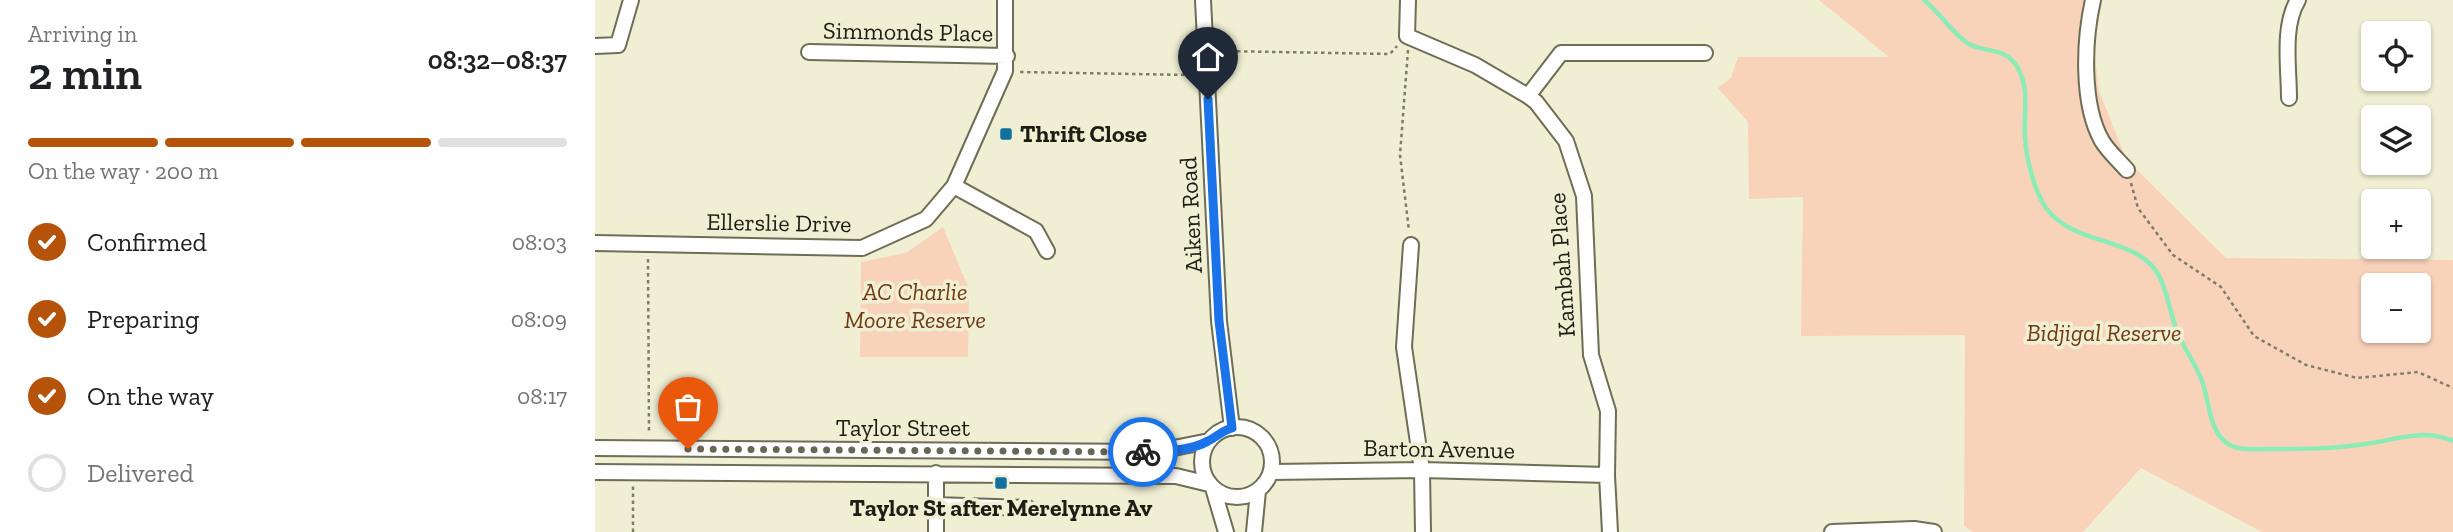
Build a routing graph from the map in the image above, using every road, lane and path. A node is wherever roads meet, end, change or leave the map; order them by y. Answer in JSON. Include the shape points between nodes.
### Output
{"nodes":[{"id":1,"x":631,"y":0,"type":"edge"},
{"id":2,"x":1005,"y":0,"type":"edge"},
{"id":3,"x":1203,"y":0,"type":"edge"},
{"id":4,"x":1408,"y":0,"type":"edge"},
{"id":5,"x":2093,"y":0,"type":"edge"},
{"id":6,"x":2298,"y":0,"type":"edge"},
{"id":7,"x":1407,"y":36,"type":"junction"},
{"id":8,"x":595,"y":46,"type":"edge"},
{"id":9,"x":1223,"y":51,"type":"dead end"},
{"id":10,"x":809,"y":52,"type":"dead end"},
{"id":11,"x":1705,"y":53,"type":"dead end"},
{"id":12,"x":1006,"y":64,"type":"junction"},
{"id":13,"x":1188,"y":75,"type":"dead end"},
{"id":14,"x":1528,"y":96,"type":"junction"},
{"id":15,"x":2289,"y":98,"type":"dead end"},
{"id":16,"x":2127,"y":170,"type":"joint"},
{"id":17,"x":954,"y":186,"type":"junction"},
{"id":18,"x":595,"y":243,"type":"edge"},
{"id":19,"x":648,"y":244,"type":"junction"},
{"id":20,"x":1411,"y":245,"type":"joint"},
{"id":21,"x":1047,"y":251,"type":"dead end"},
{"id":22,"x":2453,"y":387,"type":"edge"},
{"id":23,"x":1232,"y":428,"type":"junction"},
{"id":24,"x":649,"y":438,"type":"dead end"},
{"id":25,"x":1209,"y":441,"type":"junction"},
{"id":26,"x":595,"y":448,"type":"edge"},
{"id":27,"x":1422,"y":470,"type":"junction"},
{"id":28,"x":595,"y":472,"type":"edge"},
{"id":29,"x":1271,"y":472,"type":"junction"},
{"id":30,"x":936,"y":473,"type":"junction"},
{"id":31,"x":1607,"y":475,"type":"junction"},
{"id":32,"x":633,"y":484,"type":"dead end"},
{"id":33,"x":1211,"y":486,"type":"junction"},
{"id":34,"x":1258,"y":491,"type":"junction"},
{"id":35,"x":936,"y":505,"type":"junction"},
{"id":36,"x":1028,"y":508,"type":"dead end"},
{"id":37,"x":633,"y":532,"type":"edge"},
{"id":38,"x":936,"y":532,"type":"edge"},
{"id":39,"x":1226,"y":532,"type":"edge"},
{"id":40,"x":1254,"y":532,"type":"edge"},
{"id":41,"x":1423,"y":532,"type":"edge"},
{"id":42,"x":1610,"y":532,"type":"edge"},
{"id":43,"x":1832,"y":532,"type":"edge"},
{"id":44,"x":1838,"y":532,"type":"edge"},
{"id":45,"x":1934,"y":532,"type":"edge"}],
"edges":[{"from":1,"to":8,"type":"street","via":[[618,45]]},
{"from":2,"to":12,"type":"street","name":"Ellerslie Drive"},
{"from":3,"to":23,"type":"street","name":"Aiken Road","via":[[1219,321]]},
{"from":4,"to":7,"type":"street"},
{"from":5,"to":16,"type":"street","via":[[2086,30],[2089,100],[2102,141]]},
{"from":6,"to":15,"type":"street","via":[[2289,30]]},
{"from":7,"to":9,"type":"path","via":[[1390,54]]},
{"from":7,"to":14,"type":"street","name":"Kambah Place","via":[[1475,65]]},
{"from":7,"to":20,"type":"path","via":[[1400,155]]},
{"from":10,"to":12,"type":"street","name":"Simmonds Place"},
{"from":11,"to":14,"type":"street","via":[[1561,53]]},
{"from":12,"to":13,"type":"path"},
{"from":12,"to":17,"type":"street","name":"Ellerslie Drive"},
{"from":14,"to":31,"type":"street","name":"Kambah Place","via":[[1566,141],[1584,196],[1591,355],[1608,411]]},
{"from":16,"to":22,"type":"path","via":[[2138,208],[2173,255],[2221,287],[2255,336],[2306,365],[2357,378],[2418,372]]},
{"from":17,"to":19,"type":"street","name":"Ellerslie Drive","via":[[926,219],[862,248]]},
{"from":17,"to":21,"type":"street","via":[[1036,231]]},
{"from":18,"to":19,"type":"street","name":"Ellerslie Drive"},
{"from":19,"to":24,"type":"path"},
{"from":20,"to":27,"type":"street","via":[[1404,347]]},
{"from":23,"to":25,"type":"street"},
{"from":23,"to":29,"type":"street","via":[[1254,432],[1263,439],[1272,460]]},
{"from":25,"to":26,"type":"street","name":"Taylor Street","via":[[1154,452]]},
{"from":25,"to":33,"type":"street","via":[[1202,463]]},
{"from":27,"to":29,"type":"street","name":"Barton Avenue"},
{"from":27,"to":31,"type":"street","name":"Barton Avenue"},
{"from":27,"to":41,"type":"street"},
{"from":28,"to":30,"type":"street","name":"Taylor Street"},
{"from":29,"to":34,"type":"street"},
{"from":30,"to":33,"type":"street","name":"Taylor Street","via":[[1175,476]]},
{"from":30,"to":35,"type":"street"},
{"from":31,"to":42,"type":"street","name":"Kambah Place"},
{"from":32,"to":37,"type":"path"},
{"from":33,"to":34,"type":"street","via":[[1235,498]]},
{"from":33,"to":39,"type":"street"},
{"from":34,"to":40,"type":"street"},
{"from":35,"to":36,"type":"street"},
{"from":35,"to":38,"type":"street"},
{"from":43,"to":44,"type":"street"},
{"from":44,"to":45,"type":"street"}]}
